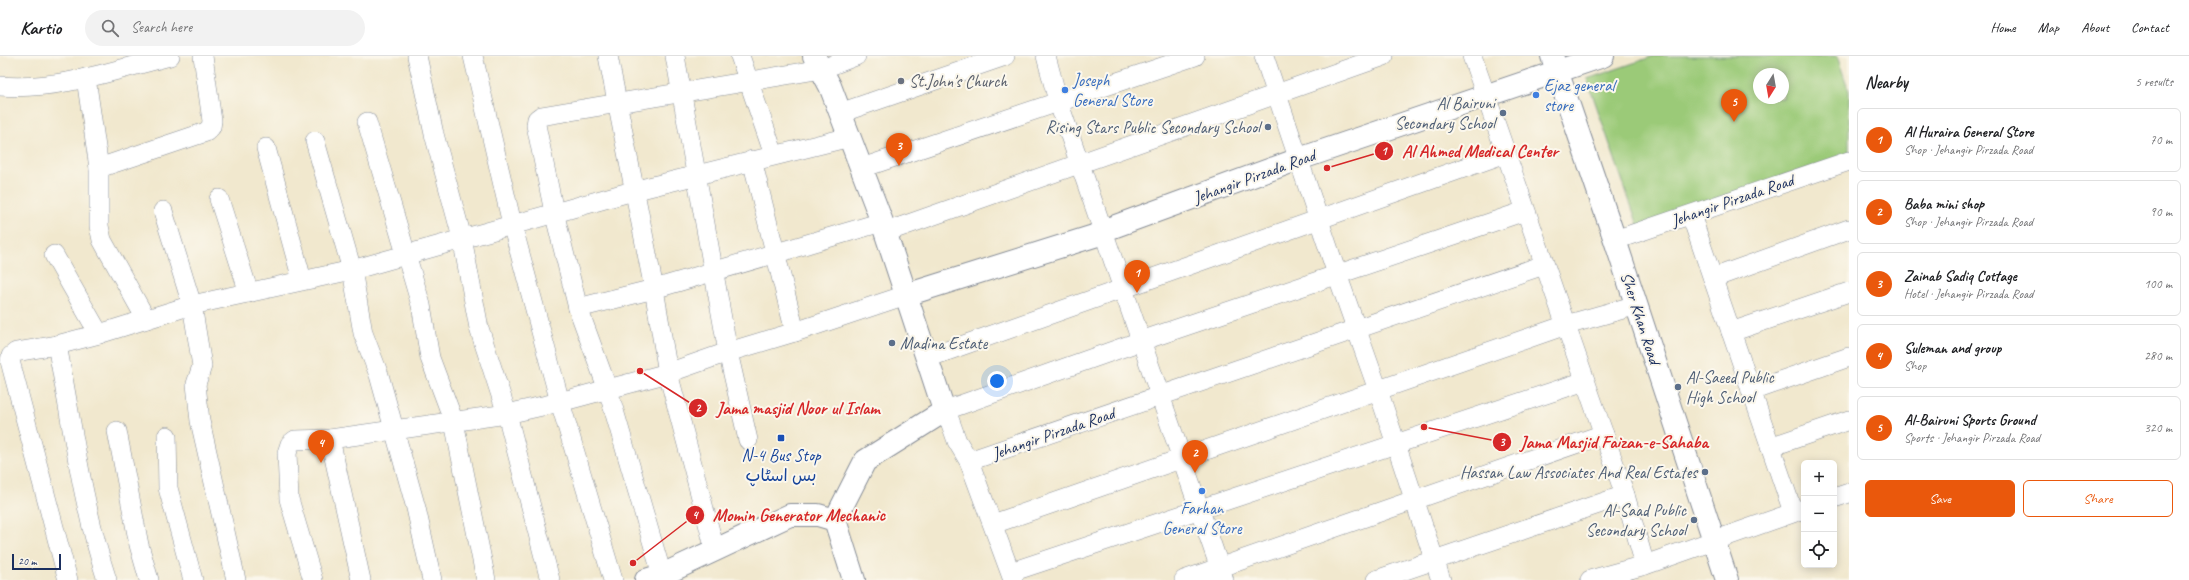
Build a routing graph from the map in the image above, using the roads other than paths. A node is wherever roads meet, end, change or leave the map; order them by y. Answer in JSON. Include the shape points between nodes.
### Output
{"nodes":[{"id":1,"x":170,"y":56,"type":"edge"},
{"id":2,"x":203,"y":56,"type":"edge"},
{"id":3,"x":417,"y":56,"type":"edge"},
{"id":4,"x":473,"y":56,"type":"edge"},
{"id":5,"x":608,"y":56,"type":"edge"},
{"id":6,"x":675,"y":56,"type":"edge"},
{"id":7,"x":740,"y":56,"type":"edge"},
{"id":8,"x":856,"y":56,"type":"edge"},
{"id":9,"x":1005,"y":56,"type":"edge"},
{"id":10,"x":1046,"y":56,"type":"edge"},
{"id":11,"x":1194,"y":56,"type":"edge"},
{"id":12,"x":1264,"y":56,"type":"edge"},
{"id":13,"x":1384,"y":56,"type":"edge"},
{"id":14,"x":1472,"y":56,"type":"edge"},
{"id":15,"x":1603,"y":56,"type":"edge"},
{"id":16,"x":818,"y":62,"type":"edge"},
{"id":17,"x":1555,"y":63,"type":"edge"},
{"id":18,"x":86,"y":78,"type":"junction"},
{"id":19,"x":748,"y":80,"type":"junction"},
{"id":20,"x":0,"y":86,"type":"edge"},
{"id":21,"x":682,"y":91,"type":"junction"},
{"id":22,"x":1278,"y":94,"type":"junction"},
{"id":23,"x":1486,"y":96,"type":"junction"},
{"id":24,"x":616,"y":102,"type":"junction"},
{"id":25,"x":1058,"y":102,"type":"junction"},
{"id":26,"x":840,"y":113,"type":"junction"},
{"id":27,"x":367,"y":122,"type":"dead end"},
{"id":28,"x":850,"y":137,"type":"junction"},
{"id":29,"x":315,"y":141,"type":"dead end"},
{"id":30,"x":266,"y":148,"type":"dead end"},
{"id":31,"x":1506,"y":153,"type":"junction"},
{"id":32,"x":774,"y":155,"type":"junction"},
{"id":33,"x":1299,"y":159,"type":"junction"},
{"id":34,"x":752,"y":160,"type":"junction"},
{"id":35,"x":1849,"y":160,"type":"edge"},
{"id":36,"x":1079,"y":163,"type":"junction"},
{"id":37,"x":100,"y":168,"type":"junction"},
{"id":38,"x":862,"y":168,"type":"junction"},
{"id":39,"x":697,"y":175,"type":"junction"},
{"id":40,"x":633,"y":191,"type":"junction"},
{"id":41,"x":219,"y":199,"type":"dead end"},
{"id":42,"x":1526,"y":210,"type":"junction"},
{"id":43,"x":162,"y":211,"type":"dead end"},
{"id":44,"x":554,"y":212,"type":"junction"},
{"id":45,"x":1691,"y":215,"type":"junction"},
{"id":46,"x":1319,"y":219,"type":"junction"},
{"id":47,"x":512,"y":224,"type":"junction"},
{"id":48,"x":884,"y":227,"type":"junction"},
{"id":49,"x":1849,"y":229,"type":"edge"},
{"id":50,"x":1102,"y":231,"type":"junction"},
{"id":51,"x":462,"y":238,"type":"junction"},
{"id":52,"x":1616,"y":240,"type":"junction"},
{"id":53,"x":54,"y":254,"type":"dead end"},
{"id":54,"x":407,"y":254,"type":"junction"},
{"id":55,"x":776,"y":254,"type":"junction"},
{"id":56,"x":1544,"y":265,"type":"junction"},
{"id":57,"x":352,"y":270,"type":"junction"},
{"id":58,"x":714,"y":272,"type":"junction"},
{"id":59,"x":1337,"y":274,"type":"junction"},
{"id":60,"x":1713,"y":278,"type":"junction"},
{"id":61,"x":302,"y":280,"type":"junction"},
{"id":62,"x":1122,"y":288,"type":"junction"},
{"id":63,"x":654,"y":289,"type":"junction"},
{"id":64,"x":1849,"y":292,"type":"edge"},
{"id":65,"x":249,"y":294,"type":"junction"},
{"id":66,"x":906,"y":295,"type":"junction"},
{"id":67,"x":192,"y":305,"type":"junction"},
{"id":68,"x":1637,"y":305,"type":"junction"},
{"id":69,"x":578,"y":308,"type":"junction"},
{"id":70,"x":146,"y":319,"type":"junction"},
{"id":71,"x":1566,"y":325,"type":"junction"},
{"id":72,"x":1357,"y":329,"type":"junction"},
{"id":73,"x":795,"y":332,"type":"junction"},
{"id":74,"x":1731,"y":332,"type":"junction"},
{"id":75,"x":99,"y":334,"type":"junction"},
{"id":76,"x":1141,"y":341,"type":"junction"},
{"id":77,"x":57,"y":345,"type":"junction"},
{"id":78,"x":728,"y":352,"type":"junction"},
{"id":79,"x":1849,"y":357,"type":"edge"},
{"id":80,"x":927,"y":358,"type":"junction"},
{"id":81,"x":668,"y":373,"type":"junction"},
{"id":82,"x":1585,"y":381,"type":"junction"},
{"id":83,"x":608,"y":390,"type":"junction"},
{"id":84,"x":1378,"y":390,"type":"junction"},
{"id":85,"x":1751,"y":391,"type":"junction"},
{"id":86,"x":1160,"y":396,"type":"junction"},
{"id":87,"x":560,"y":402,"type":"junction"},
{"id":88,"x":946,"y":410,"type":"junction"},
{"id":89,"x":507,"y":414,"type":"junction"},
{"id":90,"x":1849,"y":420,"type":"edge"},
{"id":91,"x":454,"y":422,"type":"junction"},
{"id":92,"x":394,"y":430,"type":"junction"},
{"id":93,"x":117,"y":431,"type":"dead end"},
{"id":94,"x":1604,"y":434,"type":"junction"},
{"id":95,"x":167,"y":436,"type":"dead end"},
{"id":96,"x":330,"y":439,"type":"junction"},
{"id":97,"x":748,"y":440,"type":"dead end"},
{"id":98,"x":1396,"y":444,"type":"junction"},
{"id":99,"x":1770,"y":447,"type":"junction"},
{"id":100,"x":1182,"y":459,"type":"junction"},
{"id":101,"x":970,"y":461,"type":"junction"},
{"id":102,"x":1849,"y":493,"type":"edge"},
{"id":103,"x":1625,"y":495,"type":"junction"},
{"id":104,"x":1837,"y":497,"type":"edge"},
{"id":105,"x":1415,"y":500,"type":"junction"},
{"id":106,"x":1199,"y":510,"type":"junction"},
{"id":107,"x":1799,"y":510,"type":"edge"},
{"id":108,"x":835,"y":520,"type":"junction"},
{"id":109,"x":993,"y":524,"type":"junction"},
{"id":110,"x":1715,"y":541,"type":"junction"},
{"id":111,"x":715,"y":550,"type":"junction"},
{"id":112,"x":1434,"y":560,"type":"junction"},
{"id":113,"x":1645,"y":565,"type":"junction"},
{"id":114,"x":1222,"y":574,"type":"edge"},
{"id":115,"x":1012,"y":576,"type":"edge"},
{"id":116,"x":654,"y":577,"type":"edge"},
{"id":117,"x":68,"y":580,"type":"edge"},
{"id":118,"x":107,"y":580,"type":"edge"},
{"id":119,"x":149,"y":580,"type":"edge"},
{"id":120,"x":193,"y":580,"type":"edge"},
{"id":121,"x":236,"y":580,"type":"edge"},
{"id":122,"x":313,"y":580,"type":"edge"},
{"id":123,"x":361,"y":580,"type":"edge"},
{"id":124,"x":432,"y":580,"type":"edge"},
{"id":125,"x":486,"y":580,"type":"edge"},
{"id":126,"x":550,"y":580,"type":"edge"},
{"id":127,"x":613,"y":580,"type":"edge"},
{"id":128,"x":854,"y":580,"type":"edge"},
{"id":129,"x":1184,"y":580,"type":"edge"},
{"id":130,"x":1376,"y":580,"type":"edge"},
{"id":131,"x":1441,"y":580,"type":"edge"},
{"id":132,"x":1590,"y":580,"type":"edge"},
{"id":133,"x":1727,"y":580,"type":"edge"}],
"edges":[{"from":1,"to":18,"type":"street"},
{"from":2,"to":37,"type":"street","via":[[211,127],[206,132]]},
{"from":3,"to":51,"type":"street","via":[[434,134]]},
{"from":4,"to":47,"type":"street"},
{"from":5,"to":24,"type":"street"},
{"from":6,"to":21,"type":"street"},
{"from":7,"to":19,"type":"street"},
{"from":8,"to":16,"type":"street"},
{"from":9,"to":26,"type":"street"},
{"from":10,"to":25,"type":"street"},
{"from":11,"to":25,"type":"street"},
{"from":12,"to":22,"type":"street"},
{"from":13,"to":22,"type":"street"},
{"from":14,"to":23,"type":"street"},
{"from":15,"to":17,"type":"street","name":"Jehangir Pirzada Road"},
{"from":16,"to":19,"type":"street"},
{"from":16,"to":26,"type":"street"},
{"from":17,"to":23,"type":"street","name":"Jehangir Pirzada Road"},
{"from":17,"to":52,"type":"street","name":"Sher Khan Road"},
{"from":18,"to":20,"type":"street","via":[[24,88]]},
{"from":18,"to":37,"type":"street"},
{"from":19,"to":21,"type":"street"},
{"from":19,"to":32,"type":"street"},
{"from":21,"to":24,"type":"street"},
{"from":21,"to":39,"type":"street"},
{"from":22,"to":33,"type":"street"},
{"from":22,"to":36,"type":"street"},
{"from":23,"to":31,"type":"street"},
{"from":23,"to":33,"type":"street","name":"Jehangir Pirzada Road"},
{"from":24,"to":40,"type":"street"},
{"from":24,"to":44,"type":"street","via":[[541,116],[537,119],[536,125]]},
{"from":25,"to":36,"type":"street"},
{"from":25,"to":38,"type":"street"},
{"from":26,"to":28,"type":"street"},
{"from":27,"to":54,"type":"street"},
{"from":28,"to":32,"type":"street"},
{"from":28,"to":38,"type":"street"},
{"from":29,"to":57,"type":"street"},
{"from":30,"to":61,"type":"street"},
{"from":31,"to":42,"type":"street"},
{"from":31,"to":46,"type":"street"},
{"from":32,"to":34,"type":"street"},
{"from":33,"to":46,"type":"street"},
{"from":33,"to":50,"type":"street","name":"Jehangir Pirzada Road"},
{"from":34,"to":39,"type":"street"},
{"from":34,"to":55,"type":"street"},
{"from":35,"to":45,"type":"street","name":"Jehangir Pirzada Road"},
{"from":36,"to":48,"type":"street"},
{"from":36,"to":50,"type":"street"},
{"from":37,"to":70,"type":"street","via":[[99,226],[102,240]]},
{"from":38,"to":48,"type":"street"},
{"from":39,"to":40,"type":"street"},
{"from":39,"to":58,"type":"street"},
{"from":40,"to":44,"type":"street"},
{"from":40,"to":63,"type":"street"},
{"from":41,"to":65,"type":"street"},
{"from":42,"to":56,"type":"street"},
{"from":42,"to":59,"type":"street"},
{"from":43,"to":67,"type":"street"},
{"from":44,"to":47,"type":"street"},
{"from":44,"to":69,"type":"street"},
{"from":45,"to":52,"type":"street","name":"Jehangir Pirzada Road"},
{"from":45,"to":60,"type":"street"},
{"from":46,"to":59,"type":"street"},
{"from":46,"to":62,"type":"street"},
{"from":47,"to":51,"type":"street"},
{"from":47,"to":87,"type":"street"},
{"from":48,"to":55,"type":"street"},
{"from":48,"to":66,"type":"street"},
{"from":49,"to":60,"type":"street"},
{"from":50,"to":62,"type":"street"},
{"from":50,"to":66,"type":"street","name":"Jehangir Pirzada Road","via":[[1094,236]]},
{"from":51,"to":54,"type":"street"},
{"from":51,"to":89,"type":"street","via":[[479,328]]},
{"from":52,"to":68,"type":"street","name":"Sher Khan Road"},
{"from":53,"to":75,"type":"street"},
{"from":54,"to":57,"type":"street"},
{"from":54,"to":91,"type":"street","via":[[421,305],[430,358]]},
{"from":55,"to":58,"type":"street"},
{"from":55,"to":73,"type":"street"},
{"from":56,"to":71,"type":"street"},
{"from":56,"to":72,"type":"street","name":"Jehangir Pirzada Road"},
{"from":57,"to":61,"type":"street"},
{"from":57,"to":92,"type":"street","via":[[363,333],[379,375]]},
{"from":58,"to":63,"type":"street"},
{"from":58,"to":78,"type":"street"},
{"from":59,"to":72,"type":"street"},
{"from":59,"to":76,"type":"street"},
{"from":60,"to":74,"type":"street"},
{"from":61,"to":65,"type":"street"},
{"from":62,"to":76,"type":"street"},
{"from":62,"to":80,"type":"street"},
{"from":63,"to":69,"type":"street"},
{"from":63,"to":81,"type":"street"},
{"from":64,"to":74,"type":"street"},
{"from":65,"to":67,"type":"street"},
{"from":66,"to":73,"type":"street"},
{"from":66,"to":80,"type":"street"},
{"from":67,"to":70,"type":"street"},
{"from":67,"to":121,"type":"street","via":[[202,366],[196,384],[200,421]]},
{"from":68,"to":71,"type":"street"},
{"from":68,"to":110,"type":"street","name":"Sher Khan Road"},
{"from":69,"to":83,"type":"street"},
{"from":70,"to":75,"type":"street"},
{"from":71,"to":82,"type":"street"},
{"from":71,"to":84,"type":"street"},
{"from":72,"to":84,"type":"street"},
{"from":72,"to":86,"type":"street","name":"Jehangir Pirzada Road"},
{"from":73,"to":78,"type":"street"},
{"from":74,"to":85,"type":"street"},
{"from":75,"to":77,"type":"street"},
{"from":76,"to":86,"type":"street"},
{"from":76,"to":88,"type":"street"},
{"from":77,"to":117,"type":"street","via":[[16,352],[10,356],[10,362]]},
{"from":77,"to":118,"type":"street","via":[[82,481]]},
{"from":78,"to":81,"type":"street"},
{"from":78,"to":97,"type":"street"},
{"from":79,"to":85,"type":"street"},
{"from":80,"to":88,"type":"street"},
{"from":81,"to":83,"type":"street"},
{"from":81,"to":111,"type":"street"},
{"from":82,"to":94,"type":"street"},
{"from":82,"to":98,"type":"street"},
{"from":83,"to":87,"type":"street"},
{"from":83,"to":116,"type":"street"},
{"from":84,"to":98,"type":"street"},
{"from":84,"to":100,"type":"street"},
{"from":85,"to":99,"type":"street"},
{"from":86,"to":100,"type":"street"},
{"from":86,"to":101,"type":"street","name":"Jehangir Pirzada Road"},
{"from":87,"to":89,"type":"street"},
{"from":87,"to":127,"type":"street"},
{"from":88,"to":101,"type":"street","via":[[957,441]]},
{"from":88,"to":108,"type":"street","via":[[865,461]]},
{"from":89,"to":91,"type":"street"},
{"from":89,"to":126,"type":"street"},
{"from":90,"to":99,"type":"street"},
{"from":91,"to":92,"type":"street"},
{"from":91,"to":125,"type":"street"},
{"from":92,"to":96,"type":"street"},
{"from":92,"to":124,"type":"street","via":[[416,508]]},
{"from":93,"to":119,"type":"street","via":[[139,545]]},
{"from":94,"to":103,"type":"street"},
{"from":94,"to":105,"type":"street"},
{"from":95,"to":120,"type":"street","via":[[168,488]]},
{"from":96,"to":122,"type":"street","via":[[295,440],[290,444],[287,454],[289,498]]},
{"from":96,"to":123,"type":"street"},
{"from":98,"to":105,"type":"street"},
{"from":98,"to":106,"type":"street"},
{"from":99,"to":107,"type":"street"},
{"from":100,"to":106,"type":"street"},
{"from":100,"to":109,"type":"street"},
{"from":101,"to":109,"type":"street"},
{"from":102,"to":104,"type":"street"},
{"from":103,"to":112,"type":"street"},
{"from":103,"to":113,"type":"street"},
{"from":105,"to":112,"type":"street"},
{"from":105,"to":114,"type":"street"},
{"from":106,"to":114,"type":"street"},
{"from":106,"to":115,"type":"street"},
{"from":107,"to":110,"type":"street"},
{"from":108,"to":111,"type":"street","via":[[818,515],[790,514]]},
{"from":108,"to":128,"type":"street"},
{"from":109,"to":115,"type":"street"},
{"from":110,"to":113,"type":"street"},
{"from":110,"to":133,"type":"street","name":"Sher Khan Road"},
{"from":111,"to":116,"type":"street"},
{"from":112,"to":130,"type":"street"},
{"from":112,"to":131,"type":"street"},
{"from":113,"to":132,"type":"street"},
{"from":114,"to":129,"type":"street"}]}
